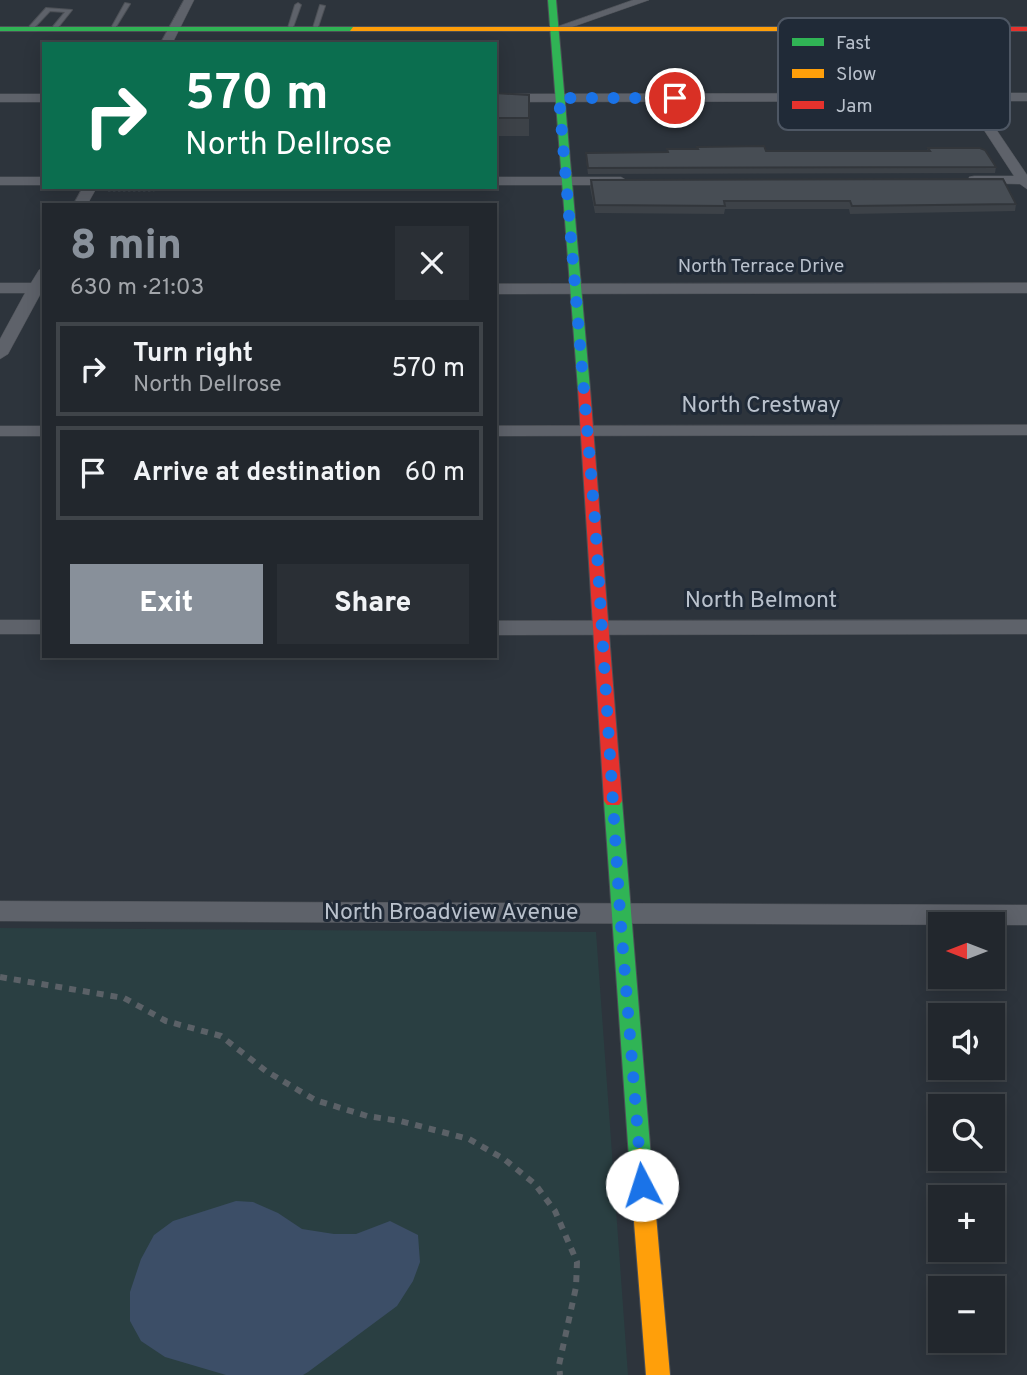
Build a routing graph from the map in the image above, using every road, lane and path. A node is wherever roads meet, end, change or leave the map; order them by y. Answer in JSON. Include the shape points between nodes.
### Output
{"nodes":[{"id":1,"x":189,"y":0,"type":"edge"},
{"id":2,"x":552,"y":0,"type":"edge"},
{"id":3,"x":644,"y":0,"type":"edge"},
{"id":4,"x":127,"y":4,"type":"dead end"},
{"id":5,"x":298,"y":5,"type":"dead end"},
{"id":6,"x":322,"y":6,"type":"dead end"},
{"id":7,"x":0,"y":29,"type":"edge"},
{"id":8,"x":30,"y":29,"type":"junction"},
{"id":9,"x":54,"y":29,"type":"junction"},
{"id":10,"x":112,"y":29,"type":"junction"},
{"id":11,"x":289,"y":30,"type":"junction"},
{"id":12,"x":314,"y":30,"type":"junction"},
{"id":13,"x":554,"y":30,"type":"junction"},
{"id":14,"x":778,"y":30,"type":"edge"},
{"id":15,"x":169,"y":37,"type":"edge"},
{"id":16,"x":778,"y":97,"type":"edge"},
{"id":17,"x":0,"y":98,"type":"edge"},
{"id":18,"x":42,"y":98,"type":"edge"},
{"id":19,"x":497,"y":98,"type":"edge"},
{"id":20,"x":559,"y":98,"type":"junction"},
{"id":21,"x":991,"y":130,"type":"edge"},
{"id":22,"x":954,"y":180,"type":"edge"},
{"id":23,"x":0,"y":181,"type":"edge"},
{"id":24,"x":42,"y":181,"type":"edge"},
{"id":25,"x":566,"y":181,"type":"junction"},
{"id":26,"x":636,"y":181,"type":"edge"},
{"id":27,"x":1026,"y":182,"type":"edge"},
{"id":28,"x":497,"y":185,"type":"edge"},
{"id":29,"x":0,"y":288,"type":"edge"},
{"id":30,"x":40,"y":288,"type":"edge"},
{"id":31,"x":1027,"y":288,"type":"edge"},
{"id":32,"x":497,"y":289,"type":"edge"},
{"id":33,"x":575,"y":289,"type":"junction"},
{"id":34,"x":0,"y":354,"type":"edge"},
{"id":35,"x":1027,"y":430,"type":"edge"},
{"id":36,"x":0,"y":431,"type":"edge"},
{"id":37,"x":42,"y":431,"type":"edge"},
{"id":38,"x":497,"y":431,"type":"edge"},
{"id":39,"x":587,"y":431,"type":"junction"},
{"id":40,"x":0,"y":627,"type":"edge"},
{"id":41,"x":42,"y":627,"type":"edge"},
{"id":42,"x":1027,"y":627,"type":"edge"},
{"id":43,"x":497,"y":628,"type":"edge"},
{"id":44,"x":603,"y":628,"type":"junction"},
{"id":45,"x":0,"y":911,"type":"edge"},
{"id":46,"x":620,"y":913,"type":"junction"},
{"id":47,"x":1027,"y":915,"type":"edge"},
{"id":48,"x":0,"y":977,"type":"edge"},
{"id":49,"x":560,"y":1375,"type":"edge"},
{"id":50,"x":658,"y":1375,"type":"edge"}],
"edges":[{"from":1,"to":15,"type":"street"},
{"from":2,"to":13,"type":"street"},
{"from":3,"to":13,"type":"street"},
{"from":4,"to":10,"type":"lane"},
{"from":5,"to":11,"type":"lane"},
{"from":6,"to":12,"type":"lane"},
{"from":7,"to":8,"type":"street"},
{"from":8,"to":9,"type":"street"},
{"from":8,"to":9,"type":"lane","via":[[48,9],[69,10]]},
{"from":9,"to":10,"type":"street"},
{"from":10,"to":15,"type":"street"},
{"from":11,"to":12,"type":"street"},
{"from":11,"to":15,"type":"street"},
{"from":12,"to":13,"type":"street"},
{"from":13,"to":14,"type":"street"},
{"from":13,"to":20,"type":"street"},
{"from":16,"to":20,"type":"street"},
{"from":17,"to":18,"type":"street"},
{"from":19,"to":20,"type":"street"},
{"from":20,"to":25,"type":"street"},
{"from":21,"to":27,"type":"street"},
{"from":22,"to":27,"type":"street"},
{"from":23,"to":24,"type":"street"},
{"from":25,"to":26,"type":"street"},
{"from":25,"to":28,"type":"street"},
{"from":25,"to":33,"type":"street"},
{"from":29,"to":30,"type":"street"},
{"from":30,"to":34,"type":"street"},
{"from":31,"to":33,"type":"street","name":"North Terrace Drive"},
{"from":32,"to":33,"type":"street","name":"North Terrace Drive"},
{"from":33,"to":39,"type":"street"},
{"from":35,"to":39,"type":"street","name":"North Crestway"},
{"from":36,"to":37,"type":"street"},
{"from":38,"to":39,"type":"street","name":"North Crestway"},
{"from":39,"to":44,"type":"street"},
{"from":40,"to":41,"type":"street"},
{"from":42,"to":44,"type":"street","name":"North Belmont"},
{"from":43,"to":44,"type":"street","name":"North Belmont"},
{"from":44,"to":46,"type":"street"},
{"from":45,"to":46,"type":"street","name":"North Broadview Avenue"},
{"from":46,"to":47,"type":"street","name":"North Broadview Avenue"},
{"from":46,"to":50,"type":"street"},
{"from":48,"to":49,"type":"path","via":[[124,998],[166,1021],[221,1036],[266,1071],[315,1100],[470,1139],[504,1159],[535,1184],[555,1211],[577,1262]]}]}
